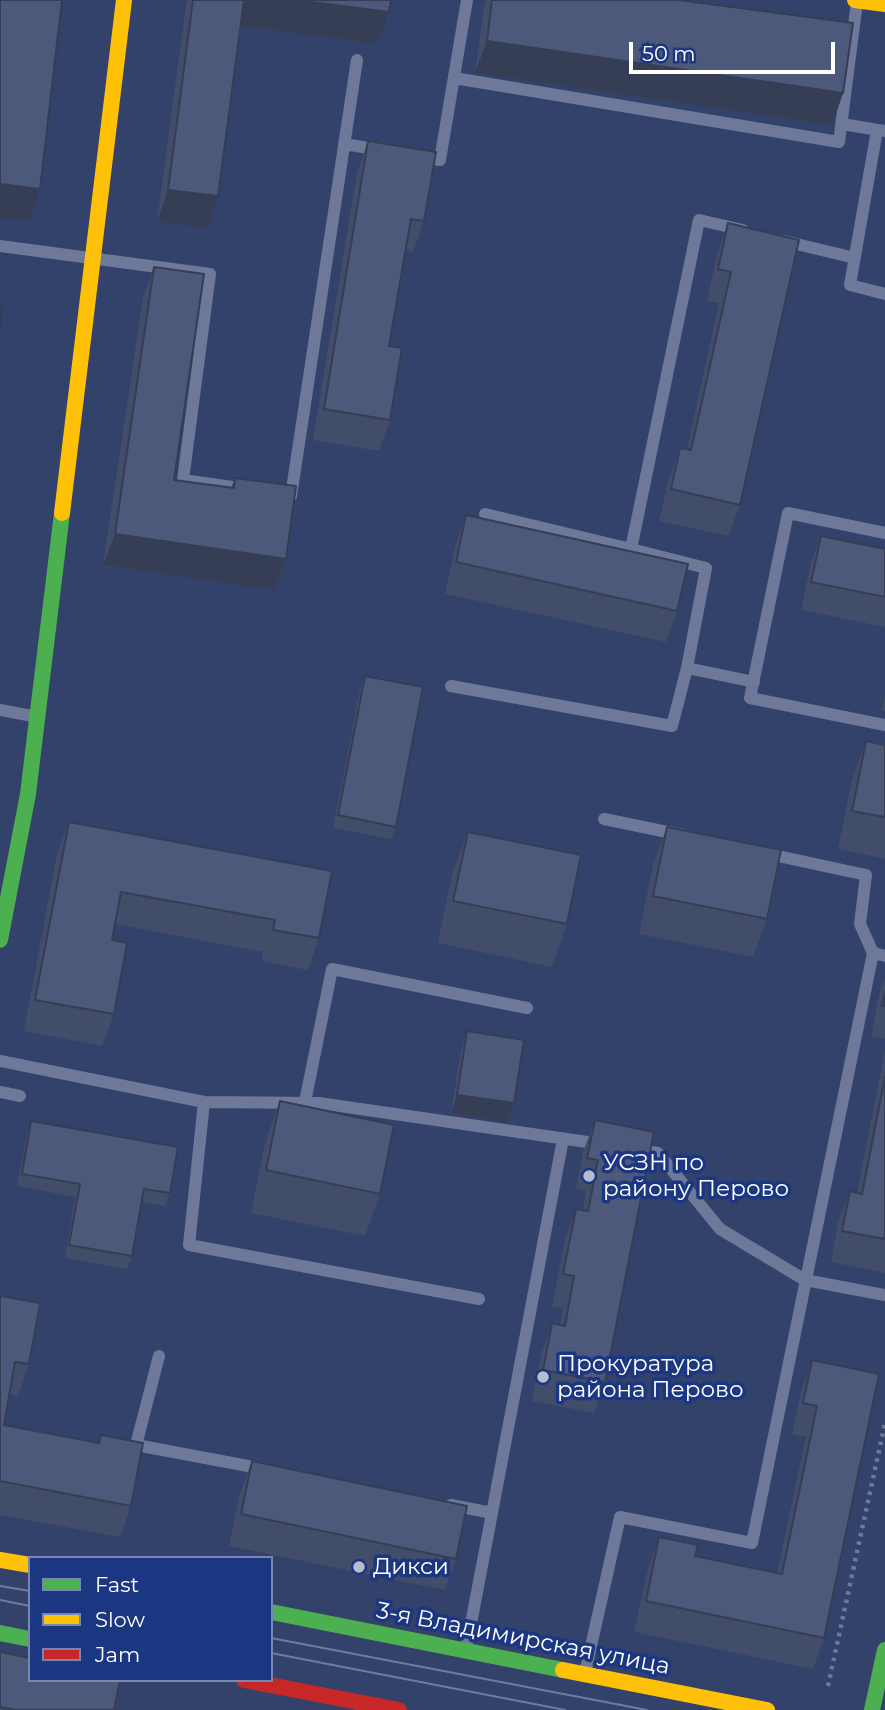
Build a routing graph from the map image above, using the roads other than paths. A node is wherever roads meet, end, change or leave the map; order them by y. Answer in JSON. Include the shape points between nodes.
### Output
{"nodes":[{"id":1,"x":124,"y":0,"type":"edge"},
{"id":2,"x":467,"y":0,"type":"edge"},
{"id":3,"x":857,"y":0,"type":"edge"},
{"id":4,"x":885,"y":4,"type":"edge"},
{"id":5,"x":357,"y":60,"type":"dead end"},
{"id":6,"x":454,"y":78,"type":"junction"},
{"id":7,"x":842,"y":124,"type":"junction"},
{"id":8,"x":881,"y":131,"type":"edge"},
{"id":9,"x":344,"y":144,"type":"junction"},
{"id":10,"x":399,"y":153,"type":"edge"},
{"id":11,"x":412,"y":155,"type":"edge"},
{"id":12,"x":0,"y":246,"type":"edge"},
{"id":13,"x":93,"y":257,"type":"junction"},
{"id":14,"x":855,"y":258,"type":"junction"},
{"id":15,"x":885,"y":294,"type":"edge"},
{"id":16,"x":485,"y":514,"type":"dead end"},
{"id":17,"x":885,"y":533,"type":"edge"},
{"id":18,"x":631,"y":549,"type":"junction"},
{"id":19,"x":687,"y":668,"type":"junction"},
{"id":20,"x":754,"y":682,"type":"junction"},
{"id":21,"x":451,"y":686,"type":"dead end"},
{"id":22,"x":0,"y":710,"type":"edge"},
{"id":23,"x":38,"y":717,"type":"junction"},
{"id":24,"x":885,"y":725,"type":"edge"},
{"id":25,"x":604,"y":819,"type":"dead end"},
{"id":26,"x":696,"y":839,"type":"edge"},
{"id":27,"x":748,"y":850,"type":"edge"},
{"id":28,"x":0,"y":940,"type":"edge"},
{"id":29,"x":879,"y":954,"type":"edge"},
{"id":30,"x":527,"y":1008,"type":"dead end"},
{"id":31,"x":0,"y":1061,"type":"edge"},
{"id":32,"x":0,"y":1092,"type":"edge"},
{"id":33,"x":20,"y":1096,"type":"dead end"},
{"id":34,"x":204,"y":1102,"type":"junction"},
{"id":35,"x":305,"y":1102,"type":"junction"},
{"id":36,"x":563,"y":1139,"type":"junction"},
{"id":37,"x":805,"y":1280,"type":"junction"},
{"id":38,"x":885,"y":1295,"type":"edge"},
{"id":39,"x":479,"y":1299,"type":"dead end"},
{"id":40,"x":159,"y":1356,"type":"dead end"},
{"id":41,"x":272,"y":1471,"type":"edge"},
{"id":42,"x":437,"y":1503,"type":"edge"},
{"id":43,"x":492,"y":1513,"type":"junction"},
{"id":44,"x":0,"y":1560,"type":"edge"},
{"id":45,"x":28,"y":1566,"type":"edge"},
{"id":46,"x":273,"y":1612,"type":"edge"},
{"id":47,"x":0,"y":1633,"type":"edge"},
{"id":48,"x":28,"y":1639,"type":"edge"},
{"id":49,"x":466,"y":1650,"type":"junction"},
{"id":50,"x":885,"y":1650,"type":"edge"},
{"id":51,"x":585,"y":1674,"type":"junction"},
{"id":52,"x":254,"y":1682,"type":"edge"},
{"id":53,"x":399,"y":1710,"type":"edge"},
{"id":54,"x":767,"y":1710,"type":"edge"},
{"id":55,"x":872,"y":1710,"type":"edge"}],
"edges":[{"from":1,"to":13,"type":"street"},
{"from":2,"to":6,"type":"lane"},
{"from":3,"to":4,"type":"street"},
{"from":3,"to":7,"type":"lane"},
{"from":5,"to":9,"type":"lane"},
{"from":6,"to":7,"type":"lane","via":[[839,142]]},
{"from":6,"to":11,"type":"lane","via":[[440,160]]},
{"from":7,"to":8,"type":"lane"},
{"from":8,"to":14,"type":"lane"},
{"from":9,"to":10,"type":"lane"},
{"from":9,"to":13,"type":"lane","via":[[291,496],[183,480],[210,274]]},
{"from":12,"to":13,"type":"lane"},
{"from":13,"to":23,"type":"street"},
{"from":14,"to":15,"type":"lane","via":[[850,285]]},
{"from":14,"to":18,"type":"lane","via":[[699,220]]},
{"from":16,"to":18,"type":"lane"},
{"from":17,"to":20,"type":"lane","via":[[788,513]]},
{"from":18,"to":19,"type":"lane","via":[[706,568]]},
{"from":19,"to":20,"type":"lane"},
{"from":19,"to":21,"type":"lane","via":[[672,726]]},
{"from":20,"to":24,"type":"lane","via":[[750,698]]},
{"from":22,"to":23,"type":"lane"},
{"from":23,"to":28,"type":"street"},
{"from":25,"to":26,"type":"lane"},
{"from":27,"to":29,"type":"lane","via":[[866,875],[860,924]]},
{"from":29,"to":37,"type":"lane"},
{"from":30,"to":35,"type":"lane","via":[[332,969]]},
{"from":31,"to":34,"type":"lane"},
{"from":32,"to":33,"type":"lane"},
{"from":34,"to":35,"type":"lane"},
{"from":34,"to":39,"type":"lane","via":[[189,1245]]},
{"from":35,"to":36,"type":"lane"},
{"from":36,"to":37,"type":"lane","via":[[658,1153],[720,1229]]},
{"from":36,"to":43,"type":"lane"},
{"from":37,"to":38,"type":"lane"},
{"from":37,"to":51,"type":"lane","via":[[752,1543],[620,1517]]},
{"from":40,"to":41,"type":"lane","via":[[136,1445]]},
{"from":42,"to":43,"type":"lane"},
{"from":43,"to":49,"type":"lane"},
{"from":44,"to":45,"type":"street"},
{"from":46,"to":49,"type":"street","name":"3-я Владимирская улица"},
{"from":47,"to":48,"type":"street"},
{"from":49,"to":51,"type":"street","name":"3-я Владимирская улица"},
{"from":50,"to":55,"type":"street"},
{"from":51,"to":54,"type":"street","name":"3-я Владимирская улица"},
{"from":52,"to":53,"type":"street"}]}
